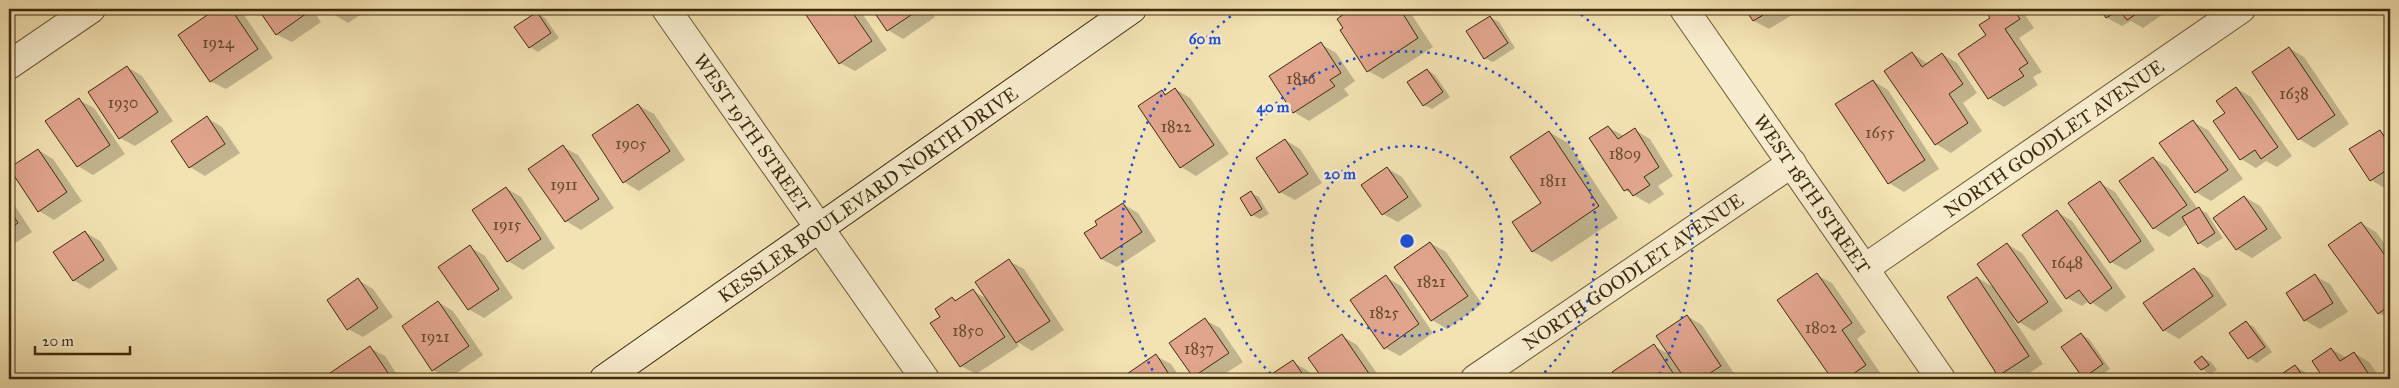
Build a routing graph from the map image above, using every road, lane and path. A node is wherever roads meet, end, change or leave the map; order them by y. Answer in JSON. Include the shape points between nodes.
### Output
{"nodes":[{"id":1,"x":91,"y":9,"type":"edge"},
{"id":2,"x":666,"y":9,"type":"edge"},
{"id":3,"x":1132,"y":9,"type":"edge"},
{"id":4,"x":1684,"y":9,"type":"edge"},
{"id":5,"x":2241,"y":9,"type":"edge"},
{"id":6,"x":9,"y":65,"type":"edge"},
{"id":7,"x":1792,"y":163,"type":"junction"},
{"id":8,"x":818,"y":228,"type":"junction"},
{"id":9,"x":1865,"y":268,"type":"junction"},
{"id":10,"x":604,"y":379,"type":"edge"},
{"id":11,"x":924,"y":379,"type":"edge"},
{"id":12,"x":1475,"y":379,"type":"edge"},
{"id":13,"x":1941,"y":379,"type":"edge"}],
"edges":[{"from":1,"to":6,"type":"street"},
{"from":2,"to":8,"type":"street","name":"WEST 19TH STREET"},
{"from":3,"to":8,"type":"street","name":"KESSLER BOULEVARD NORTH DRIVE"},
{"from":4,"to":7,"type":"street","name":"WEST 18TH STREET"},
{"from":5,"to":9,"type":"street","name":"NORTH GOODLET AVENUE"},
{"from":7,"to":9,"type":"street","name":"WEST 18TH STREET"},
{"from":7,"to":12,"type":"street","name":"NORTH GOODLET AVENUE"},
{"from":8,"to":10,"type":"street","name":"KESSLER BOULEVARD NORTH DRIVE"},
{"from":8,"to":11,"type":"street","name":"WEST 19TH STREET"},
{"from":9,"to":13,"type":"street","name":"WEST 18TH STREET"}]}
